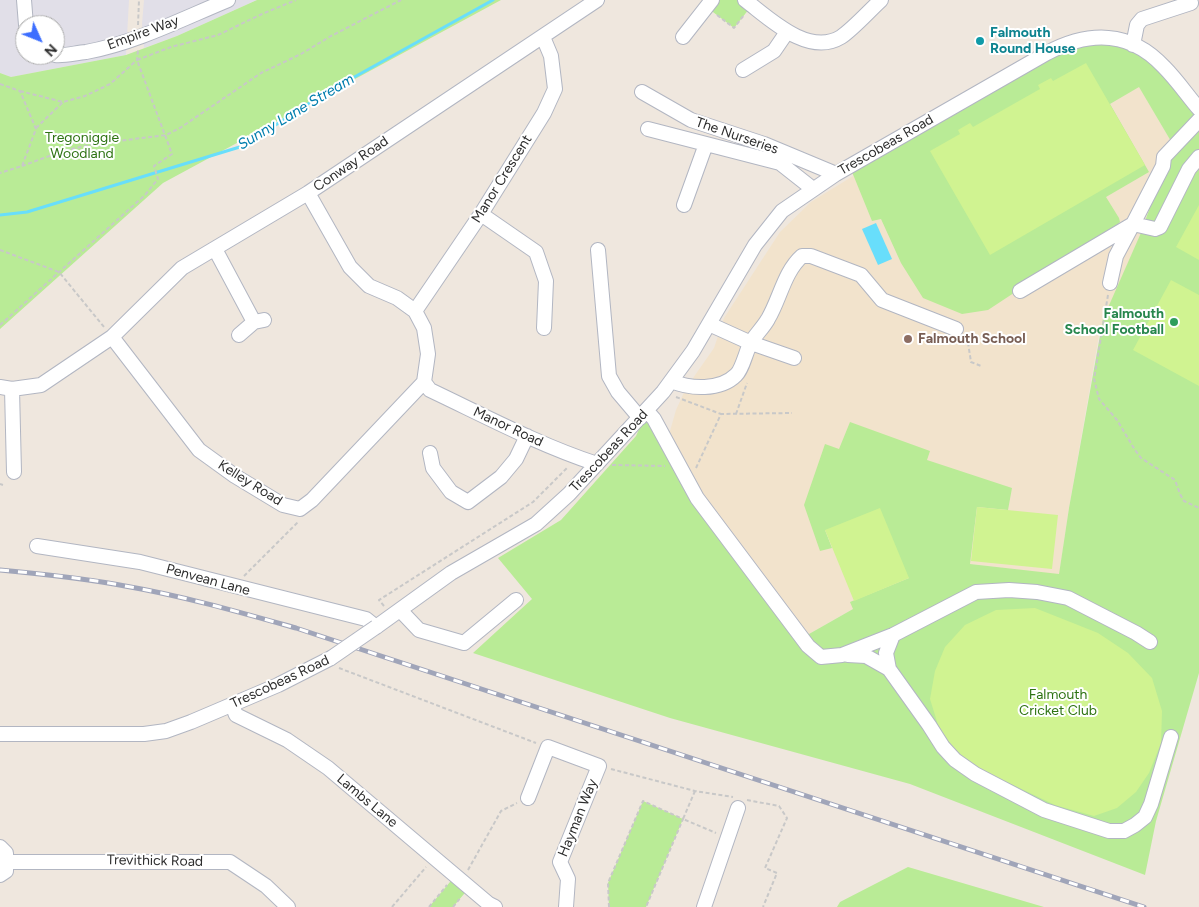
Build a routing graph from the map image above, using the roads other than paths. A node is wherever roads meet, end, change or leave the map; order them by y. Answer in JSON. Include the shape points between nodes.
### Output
{"nodes":[{"id":1,"x":24,"y":0,"type":"edge"},
{"id":2,"x":228,"y":0,"type":"edge"},
{"id":3,"x":597,"y":0,"type":"edge"},
{"id":4,"x":881,"y":0,"type":"edge"},
{"id":5,"x":751,"y":2,"type":"edge"},
{"id":6,"x":1191,"y":3,"type":"dead end"},
{"id":7,"x":709,"y":4,"type":"edge"},
{"id":8,"x":25,"y":15,"type":"edge"},
{"id":9,"x":787,"y":32,"type":"junction"},
{"id":10,"x":543,"y":37,"type":"junction"},
{"id":11,"x":683,"y":37,"type":"dead end"},
{"id":12,"x":1133,"y":45,"type":"junction"},
{"id":13,"x":65,"y":55,"type":"edge"},
{"id":14,"x":743,"y":70,"type":"dead end"},
{"id":15,"x":642,"y":92,"type":"dead end"},
{"id":16,"x":1198,"y":106,"type":"edge"},
{"id":17,"x":1199,"y":120,"type":"edge"},
{"id":18,"x":648,"y":129,"type":"dead end"},
{"id":19,"x":706,"y":144,"type":"junction"},
{"id":20,"x":1199,"y":157,"type":"edge"},
{"id":21,"x":836,"y":174,"type":"junction"},
{"id":22,"x":813,"y":189,"type":"junction"},
{"id":23,"x":308,"y":193,"type":"junction"},
{"id":24,"x":684,"y":206,"type":"dead end"},
{"id":25,"x":481,"y":214,"type":"junction"},
{"id":26,"x":1133,"y":224,"type":"junction"},
{"id":27,"x":215,"y":249,"type":"junction"},
{"id":28,"x":598,"y":250,"type":"dead end"},
{"id":29,"x":1110,"y":283,"type":"road end"},
{"id":30,"x":1020,"y":291,"type":"dead end"},
{"id":31,"x":415,"y":311,"type":"junction"},
{"id":32,"x":709,"y":324,"type":"junction"},
{"id":33,"x":544,"y":328,"type":"dead end"},
{"id":34,"x":956,"y":329,"type":"road end"},
{"id":35,"x":239,"y":335,"type":"dead end"},
{"id":36,"x":112,"y":336,"type":"junction"},
{"id":37,"x":750,"y":343,"type":"junction"},
{"id":38,"x":794,"y":358,"type":"dead end"},
{"id":39,"x":424,"y":382,"type":"junction"},
{"id":40,"x":667,"y":387,"type":"junction"},
{"id":41,"x":6,"y":388,"type":"edge"},
{"id":42,"x":643,"y":415,"type":"junction"},
{"id":43,"x":527,"y":436,"type":"junction"},
{"id":44,"x":430,"y":453,"type":"dead end"},
{"id":45,"x":597,"y":464,"type":"junction"},
{"id":46,"x":14,"y":472,"type":"dead end"},
{"id":47,"x":37,"y":546,"type":"dead end"},
{"id":48,"x":516,"y":600,"type":"dead end"},
{"id":49,"x":395,"y":613,"type":"junction"},
{"id":50,"x":376,"y":627,"type":"junction"},
{"id":51,"x":893,"y":635,"type":"junction"},
{"id":52,"x":1150,"y":642,"type":"dead end"},
{"id":53,"x":842,"y":655,"type":"junction"},
{"id":54,"x":889,"y":668,"type":"junction"},
{"id":55,"x":232,"y":705,"type":"junction"},
{"id":56,"x":0,"y":734,"type":"edge"},
{"id":57,"x":1172,"y":738,"type":"dead end"},
{"id":58,"x":528,"y":798,"type":"road end"},
{"id":59,"x":738,"y":808,"type":"dead end"},
{"id":60,"x":0,"y":847,"type":"edge"},
{"id":61,"x":6,"y":862,"type":"junction"},
{"id":62,"x":0,"y":876,"type":"edge"},
{"id":63,"x":288,"y":907,"type":"edge"},
{"id":64,"x":495,"y":907,"type":"edge"},
{"id":65,"x":566,"y":907,"type":"edge"},
{"id":66,"x":704,"y":907,"type":"edge"}],
"edges":[{"from":1,"to":8,"type":"street"},
{"from":2,"to":13,"type":"street","name":"Empire Way","via":[[138,37]]},
{"from":3,"to":10,"type":"street","name":"Conway Road"},
{"from":4,"to":9,"type":"street","via":[[840,37],[826,42],[809,42]]},
{"from":5,"to":9,"type":"street"},
{"from":6,"to":12,"type":"street","via":[[1142,19],[1137,25]]},
{"from":7,"to":11,"type":"street"},
{"from":9,"to":14,"type":"street","via":[[774,51]]},
{"from":10,"to":23,"type":"street","name":"Conway Road"},
{"from":10,"to":25,"type":"street","name":"Manor Crescent","via":[[551,56],[555,89],[544,113]]},
{"from":12,"to":16,"type":"street","name":"Trescobeas Road","via":[[1163,65]]},
{"from":12,"to":21,"type":"street","name":"Trescobeas Road","via":[[1098,37],[1060,46]]},
{"from":15,"to":21,"type":"street","name":"The Nurseries","via":[[691,120],[764,144]]},
{"from":17,"to":26,"type":"street","via":[[1164,157],[1164,164]]},
{"from":18,"to":19,"type":"street"},
{"from":19,"to":22,"type":"street","via":[[780,163]]},
{"from":19,"to":24,"type":"street"},
{"from":20,"to":26,"type":"street","via":[[1189,169],[1160,227],[1155,230]]},
{"from":21,"to":22,"type":"street","name":"Trescobeas Road"},
{"from":22,"to":32,"type":"street","name":"Trescobeas Road","via":[[782,211],[755,245]]},
{"from":23,"to":27,"type":"street","name":"Conway Road"},
{"from":23,"to":31,"type":"street","via":[[350,267],[369,286],[397,298]]},
{"from":25,"to":31,"type":"street","name":"Manor Crescent"},
{"from":25,"to":33,"type":"street","via":[[536,252],[546,281]]},
{"from":26,"to":29,"type":"street","via":[[1116,256]]},
{"from":26,"to":30,"type":"street"},
{"from":27,"to":35,"type":"street","via":[[259,321]]},
{"from":27,"to":36,"type":"street","name":"Conway Road","via":[[182,268]]},
{"from":28,"to":42,"type":"street","via":[[610,376],[618,392]]},
{"from":31,"to":39,"type":"street","via":[[424,328],[428,354]]},
{"from":32,"to":37,"type":"street"},
{"from":32,"to":40,"type":"street","name":"Trescobeas Road"},
{"from":34,"to":37,"type":"street","via":[[882,300],[861,275],[812,256],[802,256],[794,263],[768,319]]},
{"from":36,"to":39,"type":"street","name":"Kelley Road","via":[[199,450],[283,505],[300,509]]},
{"from":36,"to":41,"type":"street","name":"Conway Road","via":[[41,384]]},
{"from":37,"to":38,"type":"street"},
{"from":37,"to":40,"type":"street","via":[[738,375],[722,384]]},
{"from":39,"to":43,"type":"street","name":"Manor Road","via":[[430,390]]},
{"from":40,"to":42,"type":"street","name":"Trescobeas Road"},
{"from":41,"to":46,"type":"street"},
{"from":42,"to":45,"type":"street","name":"Trescobeas Road"},
{"from":42,"to":53,"type":"street","via":[[654,418],[697,498],[812,651],[821,657]]},
{"from":43,"to":44,"type":"street","via":[[516,459],[501,477],[468,502],[451,492],[433,468]]},
{"from":43,"to":45,"type":"street","name":"Manor Road"},
{"from":45,"to":49,"type":"street","name":"Trescobeas Road","via":[[536,524],[451,573]]},
{"from":47,"to":50,"type":"street","name":"Penvean Lane","via":[[140,562],[366,620]]},
{"from":48,"to":49,"type":"street","via":[[464,643],[419,630]]},
{"from":49,"to":50,"type":"street","name":"Trescobeas Road"},
{"from":50,"to":55,"type":"street","name":"Trescobeas Road","bridge":true,"via":[[327,660]]},
{"from":51,"to":52,"type":"street","via":[[976,592],[1009,590],[1068,598]]},
{"from":51,"to":53,"type":"street"},
{"from":51,"to":54,"type":"street","via":[[886,653]]},
{"from":53,"to":54,"type":"street","via":[[866,656]]},
{"from":54,"to":57,"type":"street","via":[[942,747],[955,760],[1044,810],[1109,831],[1124,831],[1145,817]]},
{"from":55,"to":56,"type":"street","name":"Trescobeas Road","via":[[166,731],[144,734]]},
{"from":55,"to":64,"type":"street","name":"Lambs Lane","via":[[236,715],[287,740],[328,768]]},
{"from":58,"to":65,"type":"street","name":"Hayman Way","via":[[548,747],[599,766],[560,862],[568,879]]},
{"from":59,"to":66,"type":"street"},
{"from":60,"to":61,"type":"street","via":[[6,853]]},
{"from":61,"to":62,"type":"street","via":[[6,871]]},
{"from":61,"to":63,"type":"street","name":"Trevithick Road","via":[[230,862],[266,886]]}]}
